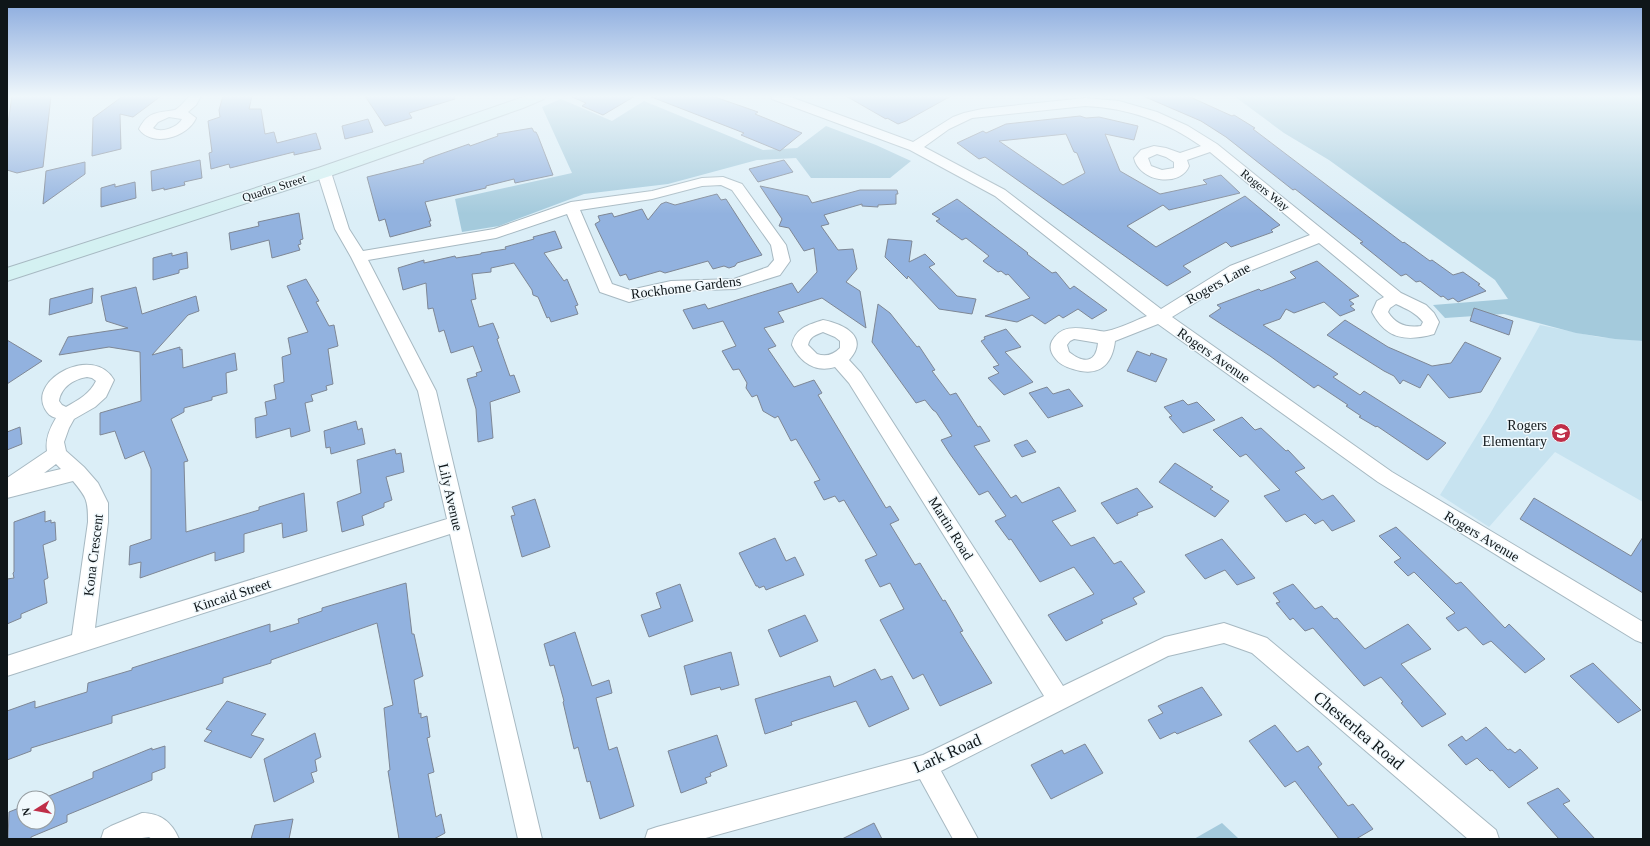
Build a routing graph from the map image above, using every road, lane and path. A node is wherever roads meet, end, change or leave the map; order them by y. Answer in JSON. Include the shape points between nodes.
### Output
{"nodes":[{"id":1,"x":429,"y":135,"type":"edge"},
{"id":2,"x":884,"y":135,"type":"edge"},
{"id":3,"x":931,"y":135,"type":"edge"},
{"id":4,"x":1197,"y":135,"type":"edge"},
{"id":5,"x":915,"y":147,"type":"junction"},
{"id":6,"x":1212,"y":147,"type":"junction"},
{"id":7,"x":1178,"y":158,"type":"dead end"},
{"id":8,"x":324,"y":172,"type":"junction"},
{"id":9,"x":571,"y":207,"type":"junction"},
{"id":10,"x":1322,"y":236,"type":"junction"},
{"id":11,"x":358,"y":257,"type":"junction"},
{"id":12,"x":7,"y":275,"type":"edge"},
{"id":13,"x":1396,"y":297,"type":"dead end"},
{"id":14,"x":1160,"y":317,"type":"junction"},
{"id":15,"x":1107,"y":338,"type":"dead end"},
{"id":16,"x":838,"y":359,"type":"dead end"},
{"id":17,"x":68,"y":414,"type":"dead end"},
{"id":18,"x":57,"y":454,"type":"junction"},
{"id":19,"x":77,"y":472,"type":"junction"},
{"id":20,"x":7,"y":489,"type":"edge"},
{"id":21,"x":457,"y":524,"type":"junction"},
{"id":22,"x":1224,"y":634,"type":"joint"},
{"id":23,"x":1643,"y":634,"type":"edge"},
{"id":24,"x":82,"y":643,"type":"junction"},
{"id":25,"x":7,"y":666,"type":"edge"},
{"id":26,"x":1059,"y":700,"type":"junction"},
{"id":27,"x":926,"y":766,"type":"junction"},
{"id":28,"x":113,"y":839,"type":"edge"},
{"id":29,"x":167,"y":839,"type":"edge"},
{"id":30,"x":530,"y":839,"type":"edge"},
{"id":31,"x":657,"y":839,"type":"edge"},
{"id":32,"x":966,"y":839,"type":"edge"},
{"id":33,"x":1487,"y":839,"type":"edge"}],
"edges":[{"from":1,"to":8,"type":"main road","name":"Quadra Street"},
{"from":2,"to":5,"type":"street","name":"Rogers Avenue"},
{"from":3,"to":5,"type":"street","name":"Rogers Way"},
{"from":4,"to":6,"type":"street","name":"Rogers Way"},
{"from":5,"to":14,"type":"street","name":"Rogers Avenue","via":[[1000,193]]},
{"from":6,"to":7,"type":"street"},
{"from":6,"to":10,"type":"street","name":"Rogers Way"},
{"from":8,"to":11,"type":"street","name":"Lily Avenue","via":[[342,229]]},
{"from":8,"to":12,"type":"main road","name":"Quadra Street"},
{"from":9,"to":9,"type":"street","name":"Rockhome Gardens","via":[[652,195],[702,182],[722,181],[737,187],[778,245],[782,261],[774,271],[735,284],[671,286],[630,296],[606,288]]},
{"from":9,"to":11,"type":"street","name":"Rockhome Gardens","via":[[496,233]]},
{"from":10,"to":13,"type":"street","name":"Rogers Way"},
{"from":10,"to":14,"type":"street","name":"Rogers Lane","via":[[1236,270]]},
{"from":11,"to":21,"type":"street","name":"Lily Avenue","via":[[427,391]]},
{"from":14,"to":15,"type":"street","name":"Rogers Lane"},
{"from":14,"to":23,"type":"street","name":"Rogers Avenue","via":[[1385,477]]},
{"from":16,"to":26,"type":"street","name":"Martin Road","via":[[856,378]]},
{"from":17,"to":18,"type":"street","via":[[55,442]]},
{"from":18,"to":19,"type":"street","name":"Kona Crescent"},
{"from":18,"to":20,"type":"street"},
{"from":19,"to":20,"type":"street"},
{"from":19,"to":24,"type":"street","name":"Kona Crescent","via":[[98,503],[98,522]]},
{"from":21,"to":24,"type":"street","name":"Kincaid Street"},
{"from":21,"to":30,"type":"street","name":"Lily Avenue"},
{"from":22,"to":26,"type":"street","name":"Lark Road","via":[[1165,647]]},
{"from":22,"to":33,"type":"street","name":"Chesterlea Road","via":[[1259,645]]},
{"from":24,"to":25,"type":"street","name":"Kincaid Street"},
{"from":26,"to":27,"type":"street","name":"Lark Road"},
{"from":27,"to":31,"type":"street","name":"Lark Road"},
{"from":27,"to":32,"type":"street"},
{"from":28,"to":29,"type":"street","via":[[138,825],[152,825],[163,831]]}]}
